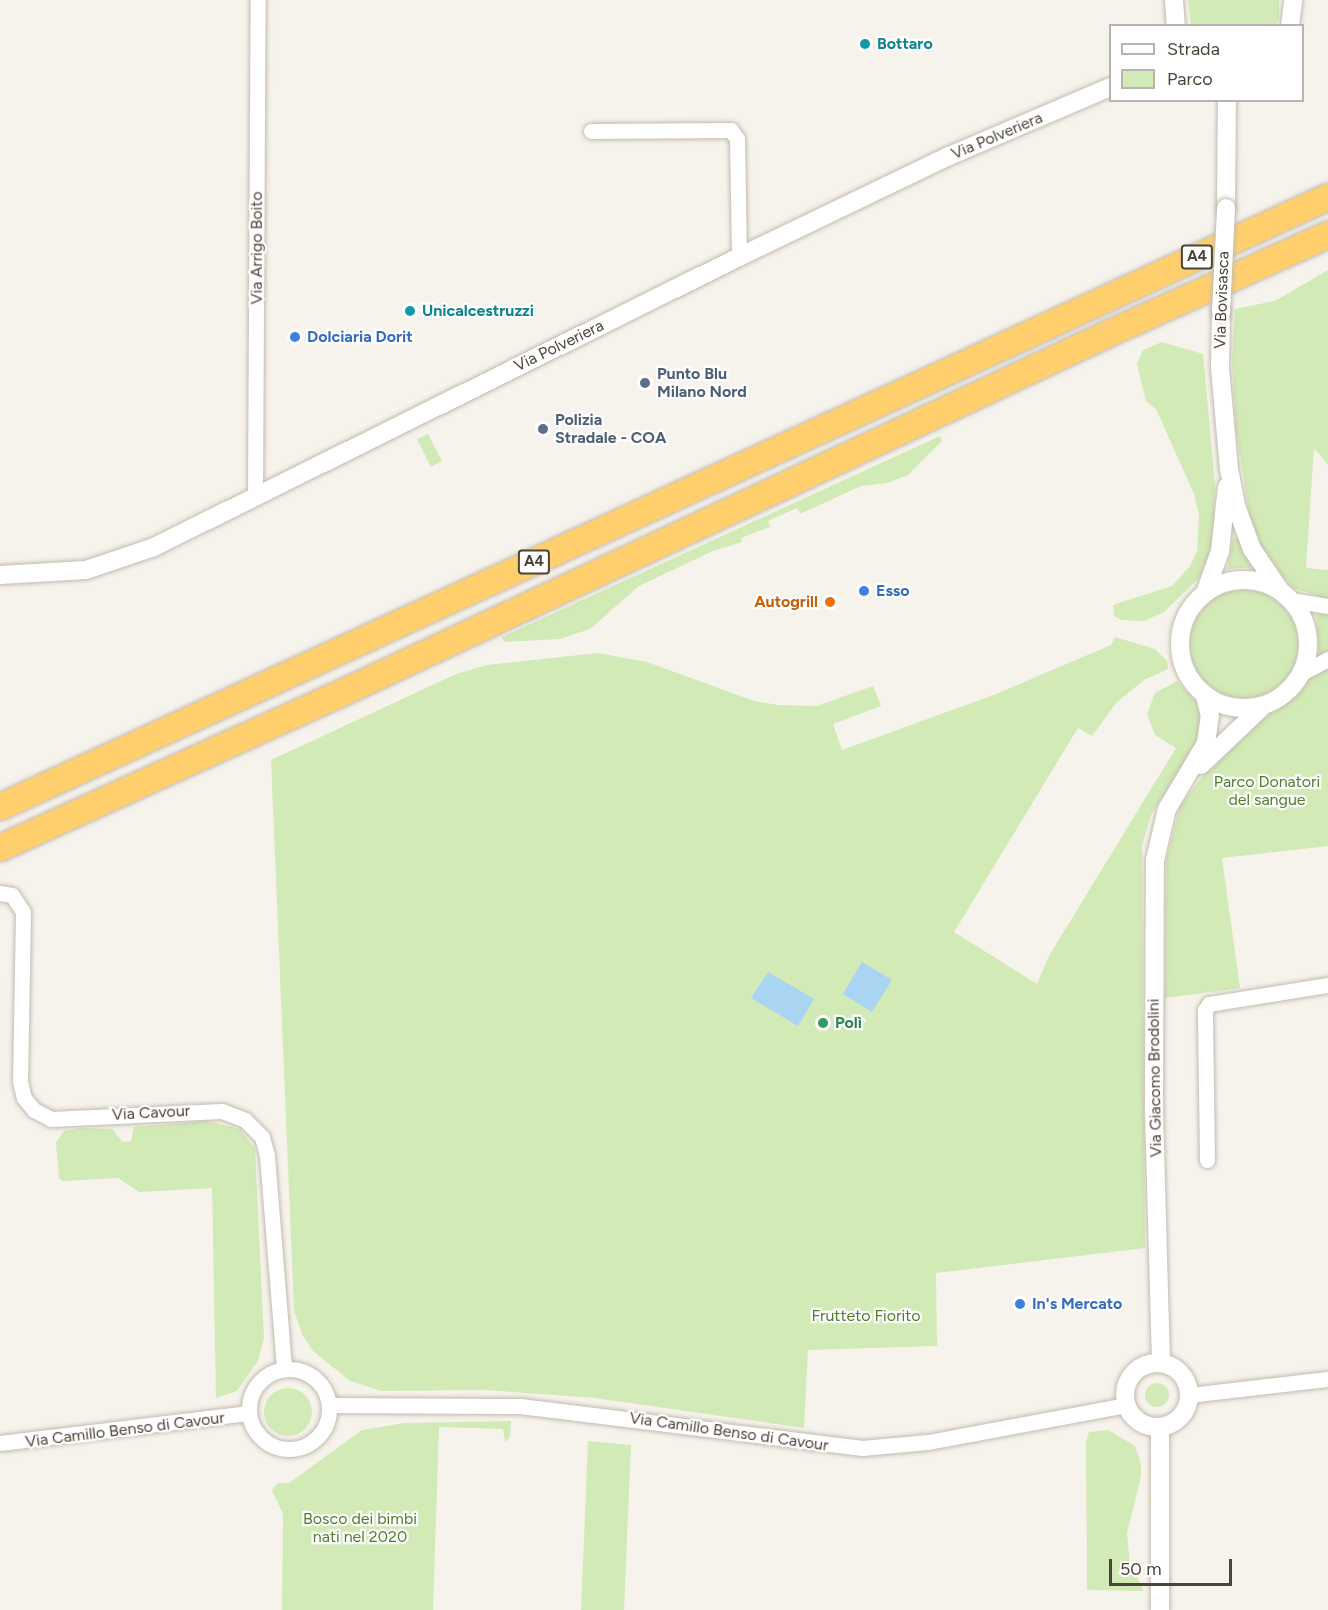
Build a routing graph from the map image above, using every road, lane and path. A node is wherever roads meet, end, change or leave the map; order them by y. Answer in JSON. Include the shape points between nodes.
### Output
{"nodes":[{"id":1,"x":258,"y":0,"type":"edge"},
{"id":2,"x":1293,"y":0,"type":"edge"},
{"id":3,"x":1290,"y":24,"type":"edge"},
{"id":4,"x":1109,"y":87,"type":"edge"},
{"id":5,"x":1227,"y":102,"type":"edge"},
{"id":6,"x":1236,"y":102,"type":"edge"},
{"id":7,"x":591,"y":131,"type":"dead end"},
{"id":8,"x":1229,"y":132,"type":"junction"},
{"id":9,"x":1328,"y":197,"type":"edge"},
{"id":10,"x":1328,"y":235,"type":"edge"},
{"id":11,"x":739,"y":257,"type":"junction"},
{"id":12,"x":1229,"y":469,"type":"junction"},
{"id":13,"x":255,"y":496,"type":"junction"},
{"id":14,"x":0,"y":575,"type":"edge"},
{"id":15,"x":1205,"y":593,"type":"junction"},
{"id":16,"x":1286,"y":597,"type":"junction"},
{"id":17,"x":1328,"y":606,"type":"edge"},
{"id":18,"x":1328,"y":659,"type":"edge"},
{"id":19,"x":1300,"y":674,"type":"junction"},
{"id":20,"x":1205,"y":696,"type":"junction"},
{"id":21,"x":1264,"y":705,"type":"junction"},
{"id":22,"x":1173,"y":795,"type":"junction"},
{"id":23,"x":0,"y":807,"type":"edge"},
{"id":24,"x":0,"y":848,"type":"edge"},
{"id":25,"x":0,"y":893,"type":"edge"},
{"id":26,"x":1328,"y":985,"type":"edge"},
{"id":27,"x":1207,"y":1160,"type":"dead end"},
{"id":28,"x":1161,"y":1363,"type":"junction"},
{"id":29,"x":284,"y":1369,"type":"junction"},
{"id":30,"x":1328,"y":1379,"type":"edge"},
{"id":31,"x":1189,"y":1395,"type":"junction"},
{"id":32,"x":1126,"y":1405,"type":"junction"},
{"id":33,"x":329,"y":1406,"type":"junction"},
{"id":34,"x":249,"y":1413,"type":"junction"},
{"id":35,"x":1160,"y":1427,"type":"junction"},
{"id":36,"x":0,"y":1443,"type":"edge"},
{"id":37,"x":1160,"y":1610,"type":"edge"}],
"edges":[{"from":1,"to":13,"type":"street","name":"Via Arrigo Boito"},
{"from":2,"to":3,"type":"street"},
{"from":4,"to":11,"type":"street","name":"Via Polveriera","via":[[947,157]]},
{"from":5,"to":8,"type":"street","name":"Via Bovisasca"},
{"from":6,"to":8,"type":"street","name":"Via Bovisasca"},
{"from":7,"to":11,"type":"street","via":[[731,130],[737,139]]},
{"from":8,"to":12,"type":"street","name":"Via Bovisasca","bridge":true,"via":[[1220,368]]},
{"from":9,"to":23,"type":"highway","number":"A4"},
{"from":10,"to":24,"type":"highway","number":"A4"},
{"from":11,"to":13,"type":"street","name":"Via Polveriera"},
{"from":12,"to":15,"type":"street","name":"Via Bovisasca","via":[[1221,551]]},
{"from":12,"to":16,"type":"street","name":"Via Bovisasca","via":[[1245,533],[1262,567]]},
{"from":13,"to":14,"type":"street","name":"Via Polveriera","via":[[114,563],[60,574]]},
{"from":15,"to":16,"type":"street","via":[[1241,580],[1263,584]]},
{"from":15,"to":20,"type":"street","via":[[1188,613],[1180,648],[1190,679]]},
{"from":16,"to":17,"type":"street"},
{"from":16,"to":19,"type":"street","via":[[1300,613],[1308,644]]},
{"from":18,"to":19,"type":"street"},
{"from":19,"to":21,"type":"street","via":[[1283,695]]},
{"from":20,"to":21,"type":"street","via":[[1234,707]]},
{"from":20,"to":22,"type":"street","name":"Via Giacomo Brodolini","via":[[1210,716],[1206,743]]},
{"from":21,"to":22,"type":"street","name":"Via Giacomo Brodolini"},
{"from":22,"to":28,"type":"street","name":"Via Giacomo Brodolini","via":[[1157,843],[1153,887]]},
{"from":25,"to":29,"type":"street","name":"Via Cavour","via":[[12,895],[23,912],[20,1081],[24,1098],[34,1110],[51,1119],[222,1111],[246,1120],[262,1137],[267,1156]]},
{"from":26,"to":27,"type":"street","via":[[1209,1004],[1205,1010]]},
{"from":28,"to":31,"type":"street","via":[[1178,1370]]},
{"from":28,"to":32,"type":"street","via":[[1135,1371],[1125,1386]]},
{"from":29,"to":33,"type":"street","via":[[310,1375],[323,1388]]},
{"from":29,"to":34,"type":"street","via":[[267,1375],[255,1388]]},
{"from":30,"to":31,"type":"street"},
{"from":31,"to":35,"type":"street","via":[[1181,1417]]},
{"from":32,"to":33,"type":"street","name":"Via Camillo Benso di Cavour","via":[[928,1442],[862,1448],[520,1406]]},
{"from":32,"to":35,"type":"street","via":[[1143,1424]]},
{"from":33,"to":34,"type":"street","via":[[322,1431],[308,1443],[291,1448],[273,1445],[259,1436]]},
{"from":34,"to":36,"type":"street","name":"Via Camillo Benso di Cavour"},
{"from":35,"to":37,"type":"street"}]}
